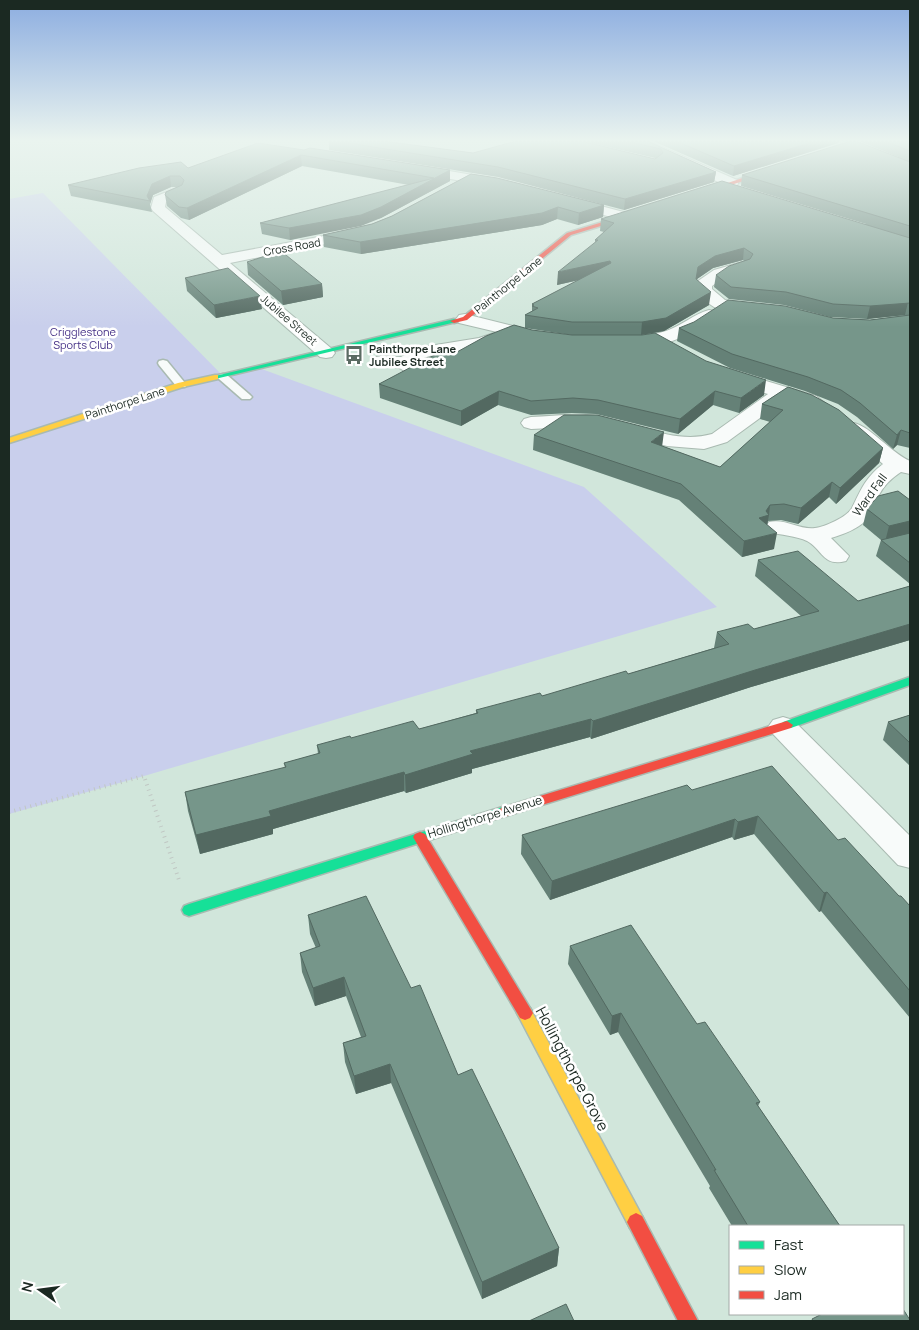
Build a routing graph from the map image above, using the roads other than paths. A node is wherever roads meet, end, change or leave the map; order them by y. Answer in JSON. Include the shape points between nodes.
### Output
{"nodes":[{"id":1,"x":159,"y":203,"type":"edge"},
{"id":2,"x":572,"y":203,"type":"edge"},
{"id":3,"x":644,"y":211,"type":"edge"},
{"id":4,"x":626,"y":217,"type":"junction"},
{"id":5,"x":373,"y":229,"type":"edge"},
{"id":6,"x":220,"y":260,"type":"junction"},
{"id":7,"x":745,"y":265,"type":"edge"},
{"id":8,"x":723,"y":306,"type":"junction"},
{"id":9,"x":748,"y":308,"type":"edge"},
{"id":10,"x":465,"y":320,"type":"junction"},
{"id":11,"x":511,"y":332,"type":"junction"},
{"id":12,"x":552,"y":340,"type":"edge"},
{"id":13,"x":658,"y":340,"type":"junction"},
{"id":14,"x":616,"y":342,"type":"edge"},
{"id":15,"x":679,"y":352,"type":"edge"},
{"id":16,"x":326,"y":353,"type":"junction"},
{"id":17,"x":382,"y":361,"type":"dead end"},
{"id":18,"x":163,"y":363,"type":"dead end"},
{"id":19,"x":715,"y":370,"type":"edge"},
{"id":20,"x":223,"y":376,"type":"junction"},
{"id":21,"x":181,"y":385,"type":"junction"},
{"id":22,"x":783,"y":392,"type":"junction"},
{"id":23,"x":246,"y":397,"type":"dead end"},
{"id":24,"x":531,"y":423,"type":"dead end"},
{"id":25,"x":9,"y":441,"type":"edge"},
{"id":26,"x":904,"y":466,"type":"edge"},
{"id":27,"x":777,"y":527,"type":"dead end"},
{"id":28,"x":815,"y":536,"type":"junction"},
{"id":29,"x":836,"y":556,"type":"dead end"},
{"id":30,"x":910,"y":681,"type":"edge"},
{"id":31,"x":783,"y":727,"type":"junction"},
{"id":32,"x":420,"y":837,"type":"junction"},
{"id":33,"x":910,"y":856,"type":"edge"},
{"id":34,"x":189,"y":910,"type":"road end"},
{"id":35,"x":688,"y":1321,"type":"edge"}],
"edges":[{"from":1,"to":6,"type":"street","name":"Jubilee Street","via":[[158,208]]},
{"from":2,"to":4,"type":"street"},
{"from":3,"to":4,"type":"street","name":"Painthorpe Lane"},
{"from":4,"to":10,"type":"street","name":"Painthorpe Lane","via":[[569,234]]},
{"from":5,"to":6,"type":"street","name":"Cross Road"},
{"from":6,"to":16,"type":"street","name":"Jubilee Street"},
{"from":7,"to":8,"type":"street","via":[[720,273],[704,284],[704,290]]},
{"from":8,"to":9,"type":"street"},
{"from":8,"to":13,"type":"street","via":[[685,330]]},
{"from":10,"to":11,"type":"street"},
{"from":10,"to":16,"type":"street","name":"Painthorpe Lane"},
{"from":11,"to":12,"type":"street"},
{"from":11,"to":17,"type":"street","via":[[486,343],[424,352],[409,358],[411,368]]},
{"from":13,"to":14,"type":"street"},
{"from":13,"to":15,"type":"street"},
{"from":16,"to":20,"type":"street","name":"Painthorpe Lane"},
{"from":18,"to":21,"type":"lane"},
{"from":19,"to":22,"type":"street"},
{"from":20,"to":21,"type":"street","name":"Painthorpe Lane"},
{"from":20,"to":23,"type":"lane"},
{"from":21,"to":25,"type":"street","name":"Painthorpe Lane"},
{"from":22,"to":24,"type":"street","via":[[715,442],[679,442],[575,413]]},
{"from":22,"to":26,"type":"street","via":[[809,400],[835,415],[869,444]]},
{"from":26,"to":28,"type":"street","name":"Ward Fall","via":[[886,472],[878,480],[862,510],[851,520]]},
{"from":27,"to":28,"type":"street"},
{"from":28,"to":29,"type":"street"},
{"from":30,"to":31,"type":"street","name":"Hollingthorpe Avenue"},
{"from":31,"to":32,"type":"street","name":"Hollingthorpe Avenue"},
{"from":31,"to":33,"type":"street"},
{"from":32,"to":34,"type":"street","name":"Hollingthorpe Avenue"},
{"from":32,"to":35,"type":"street","name":"Hollingthorpe Grove","via":[[520,1003]]}]}
